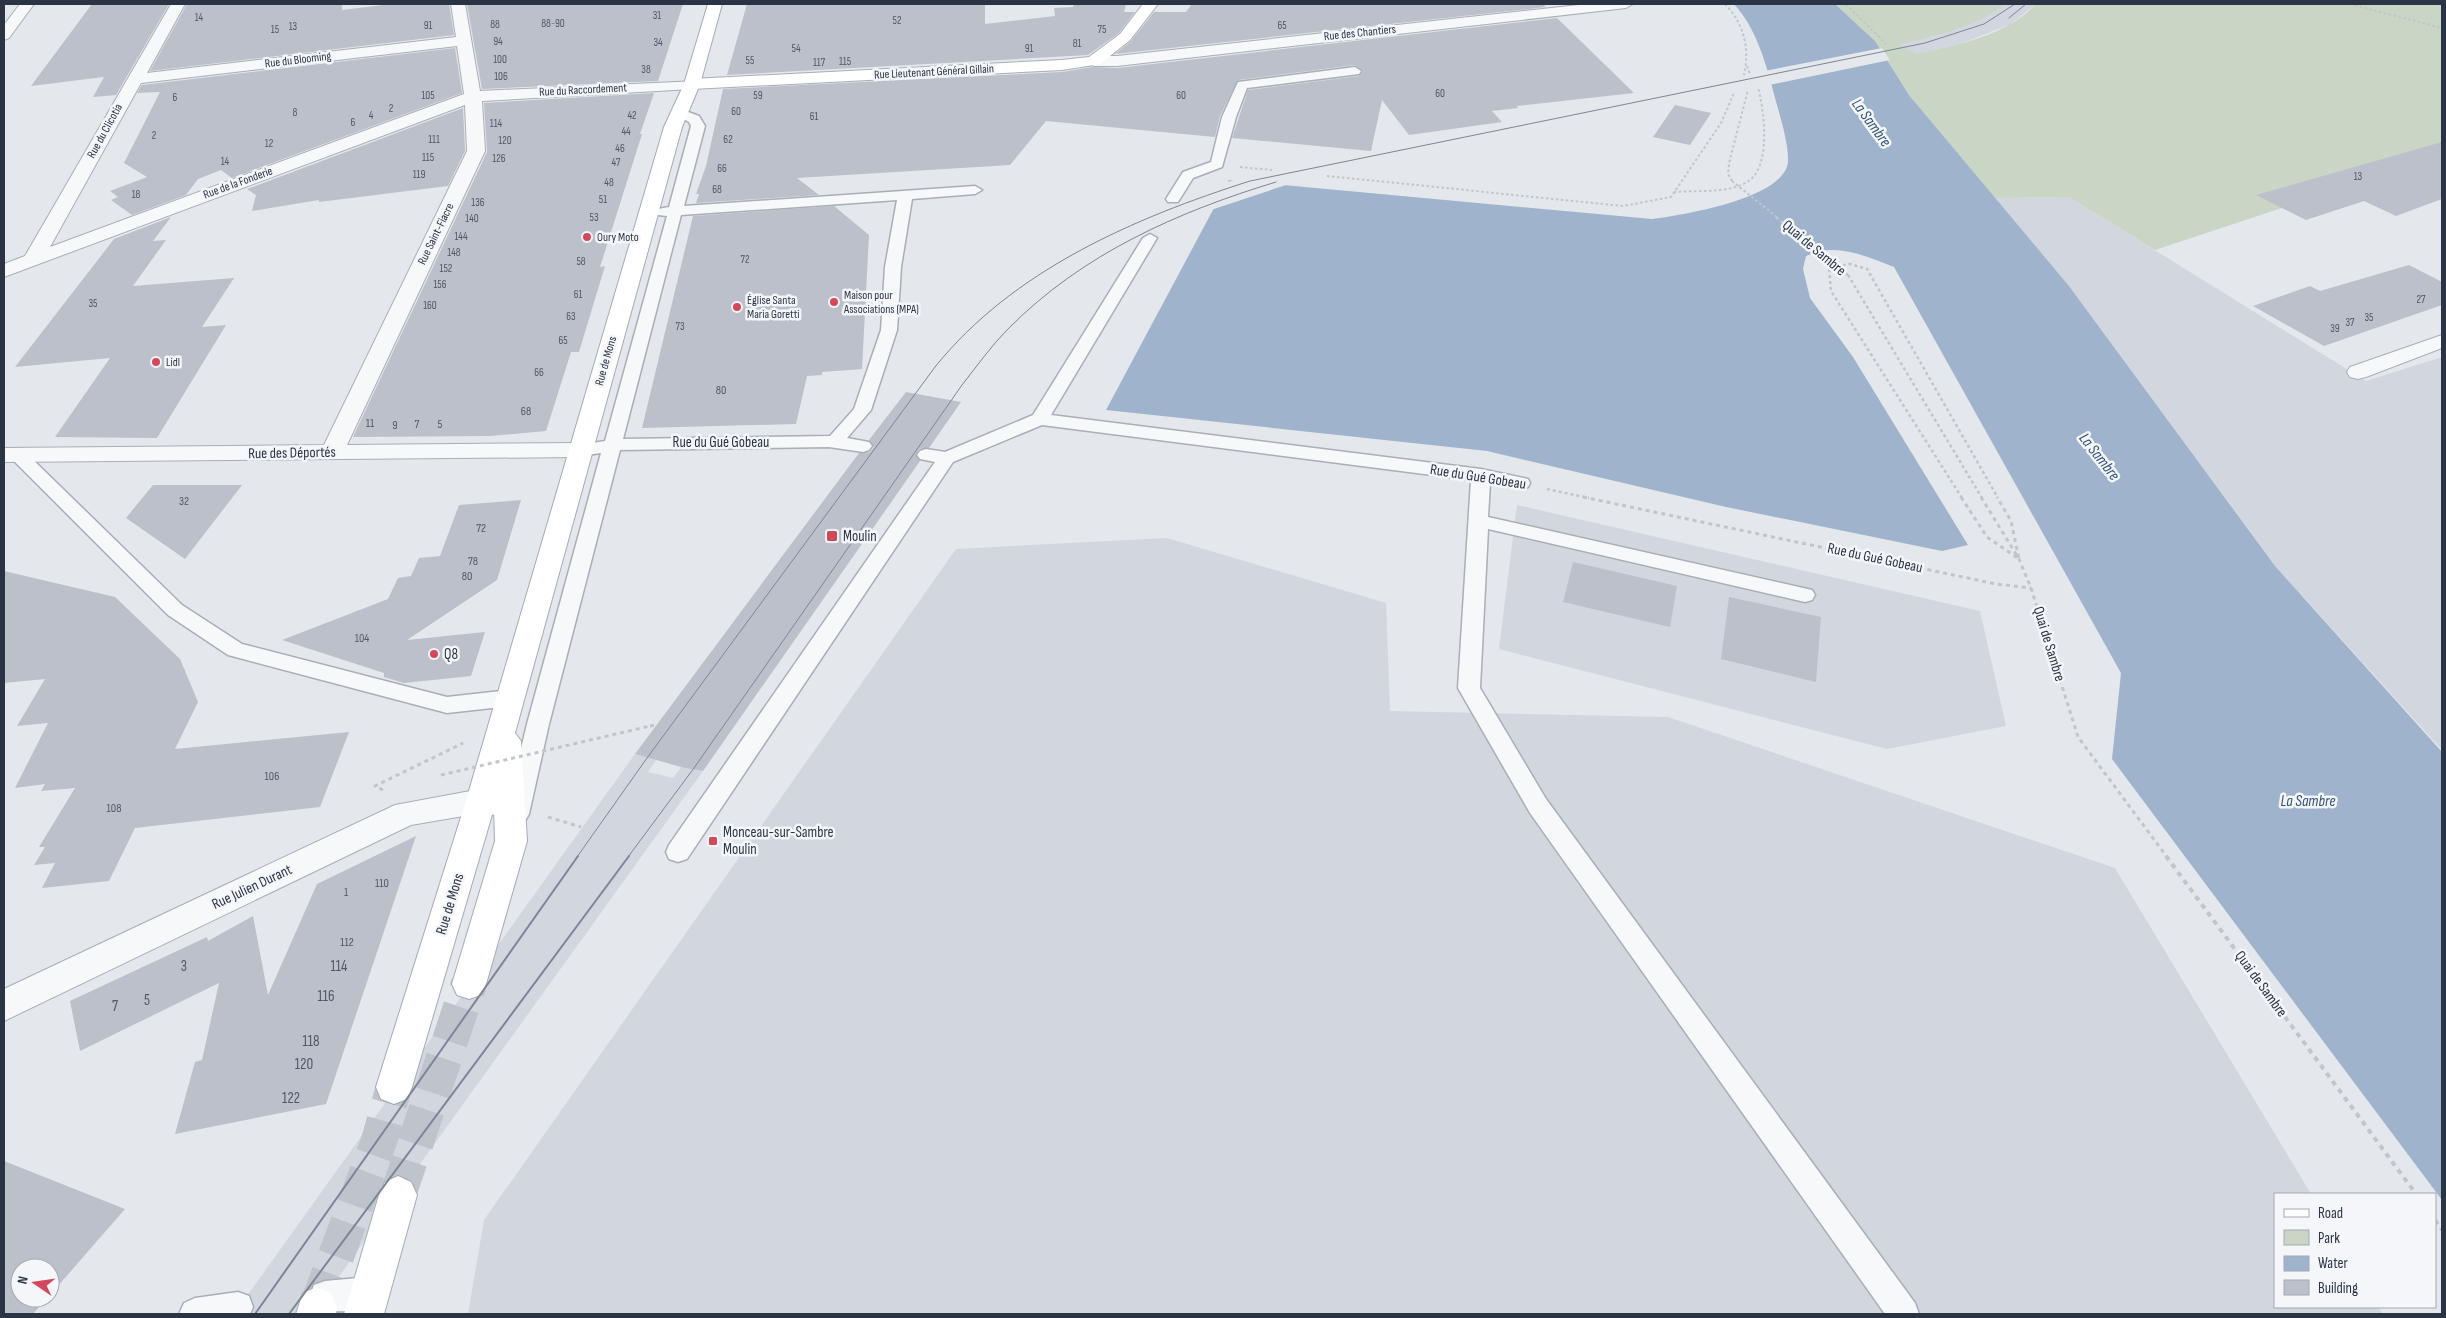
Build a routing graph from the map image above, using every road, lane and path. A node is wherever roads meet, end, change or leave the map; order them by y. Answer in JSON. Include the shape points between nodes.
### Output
{"nodes":[{"id":1,"x":27,"y":4,"type":"edge"},
{"id":2,"x":178,"y":4,"type":"edge"},
{"id":3,"x":458,"y":4,"type":"edge"},
{"id":4,"x":715,"y":4,"type":"edge"},
{"id":5,"x":1151,"y":4,"type":"edge"},
{"id":6,"x":1626,"y":4,"type":"edge"},
{"id":7,"x":1725,"y":4,"type":"edge"},
{"id":8,"x":1846,"y":4,"type":"edge"},
{"id":9,"x":2350,"y":4,"type":"edge"},
{"id":10,"x":2442,"y":28,"type":"edge"},
{"id":11,"x":4,"y":35,"type":"edge"},
{"id":12,"x":462,"y":41,"type":"junction"},
{"id":13,"x":1886,"y":44,"type":"dead end"},
{"id":14,"x":1094,"y":61,"type":"junction"},
{"id":15,"x":1746,"y":65,"type":"junction"},
{"id":16,"x":1355,"y":71,"type":"dead end"},
{"id":17,"x":1744,"y":74,"type":"dead end"},
{"id":18,"x":1750,"y":74,"type":"dead end"},
{"id":19,"x":134,"y":79,"type":"junction"},
{"id":20,"x":692,"y":84,"type":"junction"},
{"id":21,"x":1758,"y":87,"type":"dead end"},
{"id":22,"x":1748,"y":90,"type":"dead end"},
{"id":23,"x":1734,"y":93,"type":"dead end"},
{"id":24,"x":473,"y":96,"type":"junction"},
{"id":25,"x":680,"y":113,"type":"junction"},
{"id":26,"x":1217,"y":164,"type":"junction"},
{"id":27,"x":1272,"y":170,"type":"dead end"},
{"id":28,"x":1327,"y":176,"type":"dead end"},
{"id":29,"x":975,"y":190,"type":"dead end"},
{"id":30,"x":1673,"y":192,"type":"junction"},
{"id":31,"x":905,"y":195,"type":"junction"},
{"id":32,"x":1174,"y":199,"type":"dead end"},
{"id":33,"x":675,"y":211,"type":"junction"},
{"id":34,"x":648,"y":213,"type":"junction"},
{"id":35,"x":1150,"y":238,"type":"dead end"},
{"id":36,"x":34,"y":258,"type":"junction"},
{"id":37,"x":4,"y":271,"type":"edge"},
{"id":38,"x":2442,"y":341,"type":"edge"},
{"id":39,"x":2358,"y":372,"type":"dead end"},
{"id":40,"x":1040,"y":419,"type":"junction"},
{"id":41,"x":834,"y":442,"type":"junction"},
{"id":42,"x":613,"y":445,"type":"junction"},
{"id":43,"x":863,"y":446,"type":"dead end"},
{"id":44,"x":580,"y":450,"type":"junction"},
{"id":45,"x":332,"y":452,"type":"junction"},
{"id":46,"x":11,"y":455,"type":"edge"},
{"id":47,"x":926,"y":455,"type":"dead end"},
{"id":48,"x":947,"y":458,"type":"junction"},
{"id":49,"x":1481,"y":475,"type":"junction"},
{"id":50,"x":1520,"y":483,"type":"joint"},
{"id":51,"x":1479,"y":521,"type":"junction"},
{"id":52,"x":2018,"y":559,"type":"junction"},
{"id":53,"x":2031,"y":588,"type":"junction"},
{"id":54,"x":1805,"y":595,"type":"dead end"},
{"id":55,"x":508,"y":709,"type":"junction"},
{"id":56,"x":654,"y":725,"type":"dead end"},
{"id":57,"x":428,"y":761,"type":"dead end"},
{"id":58,"x":441,"y":775,"type":"dead end"},
{"id":59,"x":384,"y":791,"type":"dead end"},
{"id":60,"x":495,"y":803,"type":"junction"},
{"id":61,"x":541,"y":815,"type":"dead end"},
{"id":62,"x":581,"y":827,"type":"dead end"},
{"id":63,"x":511,"y":841,"type":"junction"},
{"id":64,"x":678,"y":852,"type":"dead end"},
{"id":65,"x":469,"y":984,"type":"tunnel mouth"},
{"id":66,"x":4,"y":1006,"type":"edge"},
{"id":67,"x":394,"y":1087,"type":"tunnel mouth"},
{"id":68,"x":2415,"y":1193,"type":"edge"},
{"id":69,"x":398,"y":1196,"type":"tunnel mouth"},
{"id":70,"x":366,"y":1303,"type":"edge"},
{"id":71,"x":319,"y":1306,"type":"edge"},
{"id":72,"x":238,"y":1307,"type":"dead end"},
{"id":73,"x":195,"y":1314,"type":"edge"},
{"id":74,"x":1904,"y":1314,"type":"edge"}],
"edges":[{"from":1,"to":11,"type":"street"},
{"from":2,"to":19,"type":"street","name":"Rue du Clicotia"},
{"from":3,"to":12,"type":"street","name":"Rue Saint-Fiacre"},
{"from":4,"to":20,"type":"main road","name":"Rue de Mons"},
{"from":5,"to":14,"type":"main road","name":"Rue Lieutenant Général Gillain","via":[[1126,37]]},
{"from":6,"to":14,"type":"street","name":"Rue des Chantiers"},
{"from":7,"to":15,"type":"path","via":[[1745,36]]},
{"from":8,"to":13,"type":"path"},
{"from":9,"to":10,"type":"path"},
{"from":12,"to":19,"type":"street","name":"Rue du Blooming"},
{"from":12,"to":24,"type":"street","name":"Rue Saint-Fiacre"},
{"from":14,"to":20,"type":"main road","name":"Rue Lieutenant Général Gillain","via":[[1062,66]]},
{"from":15,"to":17,"type":"path"},
{"from":15,"to":18,"type":"path"},
{"from":16,"to":26,"type":"lane","via":[[1242,85],[1229,117]]},
{"from":19,"to":36,"type":"street","name":"Rue du Clicotia"},
{"from":20,"to":24,"type":"street","name":"Rue du Raccordement"},
{"from":20,"to":25,"type":"main road","name":"Rue de Mons"},
{"from":21,"to":30,"type":"path","via":[[1764,124],[1760,167],[1748,182]]},
{"from":22,"to":52,"type":"path","name":"Quai de Sambre","bridge":true,"via":[[1729,162],[1728,174],[1732,181],[1848,275]]},
{"from":23,"to":30,"type":"path","via":[[1721,122]]},
{"from":24,"to":36,"type":"street","name":"Rue de la Fonderie"},
{"from":24,"to":45,"type":"street","name":"Rue Saint-Fiacre","via":[[476,151]]},
{"from":25,"to":33,"type":"lane","via":[[694,119],[698,126]]},
{"from":25,"to":34,"type":"main road","name":"Rue de Mons"},
{"from":26,"to":27,"type":"path"},
{"from":26,"to":32,"type":"lane","via":[[1188,175]]},
{"from":28,"to":30,"type":"path","via":[[1623,206],[1671,197]]},
{"from":29,"to":31,"type":"lane"},
{"from":31,"to":33,"type":"lane"},
{"from":31,"to":41,"type":"lane","via":[[893,268],[889,330],[862,410]]},
{"from":33,"to":34,"type":"lane"},
{"from":33,"to":42,"type":"lane"},
{"from":34,"to":44,"type":"main road","name":"Rue de Mons"},
{"from":35,"to":40,"type":"lane"},
{"from":36,"to":37,"type":"street","name":"Rue de la Fonderie"},
{"from":38,"to":39,"type":"street"},
{"from":40,"to":48,"type":"lane","name":"Rue du Gué Gobeau"},
{"from":40,"to":49,"type":"lane","name":"Rue du Gué Gobeau"},
{"from":41,"to":42,"type":"lane","name":"Rue du Gué Gobeau"},
{"from":41,"to":43,"type":"lane","name":"Rue du Gué Gobeau"},
{"from":42,"to":44,"type":"lane","name":"Rue du Gué Gobeau"},
{"from":42,"to":63,"type":"lane","via":[[538,724]]},
{"from":44,"to":45,"type":"street","name":"Rue des Déportés"},
{"from":44,"to":55,"type":"main road","name":"Rue de Mons"},
{"from":45,"to":46,"type":"street","name":"Rue des Déportés"},
{"from":46,"to":55,"type":"lane","via":[[175,610],[235,650],[446,705]]},
{"from":47,"to":48,"type":"lane"},
{"from":48,"to":64,"type":"lane"},
{"from":49,"to":50,"type":"lane","name":"Rue du Gué Gobeau"},
{"from":49,"to":51,"type":"lane"},
{"from":50,"to":53,"type":"path","name":"Rue du Gué Gobeau","via":[[1996,584]]},
{"from":51,"to":54,"type":"lane"},
{"from":51,"to":74,"type":"lane","via":[[1469,688],[1538,806]]},
{"from":52,"to":52,"type":"path","via":[[2011,521],[1867,270],[1850,264],[1829,268],[1831,291],[1987,537]]},
{"from":52,"to":53,"type":"path","name":"Quai de Sambre"},
{"from":53,"to":68,"type":"path","name":"Quai de Sambre","via":[[2078,737]]},
{"from":55,"to":60,"type":"main road","name":"Rue de Mons"},
{"from":56,"to":58,"type":"path","bridge":true},
{"from":57,"to":59,"type":"path","via":[[375,786]]},
{"from":60,"to":63,"type":"main road","name":"Rue de Mons"},
{"from":60,"to":66,"type":"street","name":"Rue Julien Durant","via":[[406,814]]},
{"from":60,"to":67,"type":"main road","name":"Rue de Mons"},
{"from":61,"to":62,"type":"path"},
{"from":63,"to":65,"type":"main road","name":"Rue de Mons"},
{"from":69,"to":70,"type":"main road"},
{"from":70,"to":71,"type":"lane"},
{"from":72,"to":73,"type":"lane"}]}
